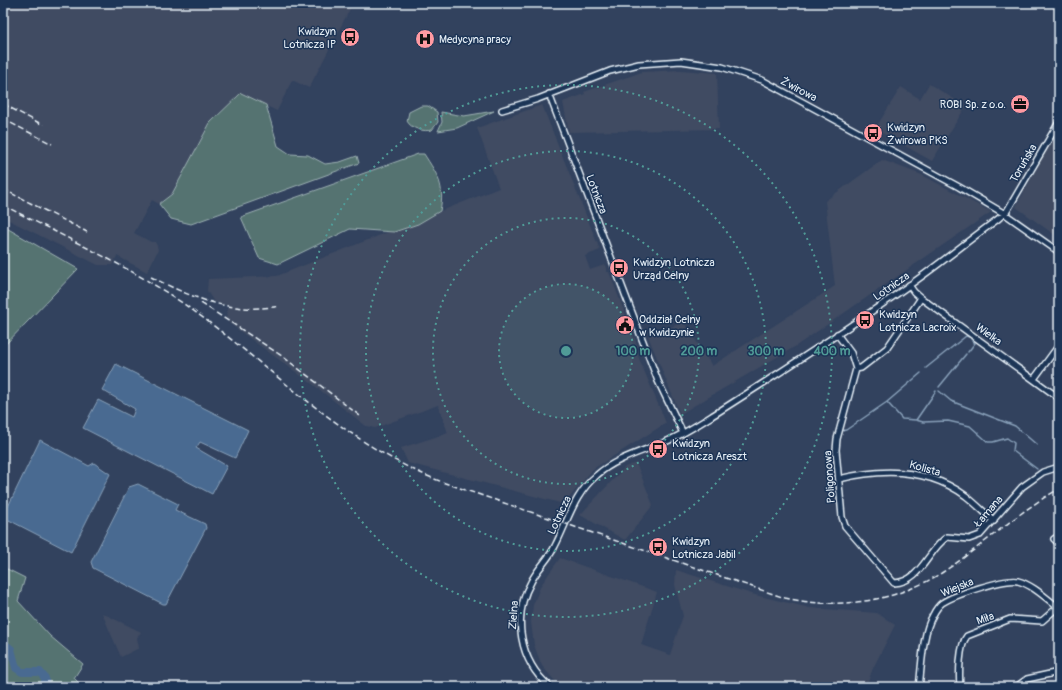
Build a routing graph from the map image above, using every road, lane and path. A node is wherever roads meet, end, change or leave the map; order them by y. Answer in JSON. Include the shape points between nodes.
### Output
{"nodes":[{"id":1,"x":550,"y":94,"type":"junction"},
{"id":2,"x":502,"y":110,"type":"dead end"},
{"id":3,"x":1059,"y":122,"type":"edge"},
{"id":4,"x":1004,"y":214,"type":"junction"},
{"id":5,"x":1059,"y":252,"type":"edge"},
{"id":6,"x":909,"y":285,"type":"junction"},
{"id":7,"x":921,"y":298,"type":"junction"},
{"id":8,"x":837,"y":334,"type":"junction"},
{"id":9,"x":1059,"y":345,"type":"edge"},
{"id":10,"x":856,"y":369,"type":"junction"},
{"id":11,"x":1034,"y":379,"type":"junction"},
{"id":12,"x":1059,"y":398,"type":"edge"},
{"id":13,"x":683,"y":433,"type":"junction"},
{"id":14,"x":1059,"y":467,"type":"edge"},
{"id":15,"x":839,"y":479,"type":"junction"},
{"id":16,"x":994,"y":521,"type":"junction"},
{"id":17,"x":1059,"y":536,"type":"edge"},
{"id":18,"x":1059,"y":540,"type":"edge"},
{"id":19,"x":555,"y":546,"type":"joint"},
{"id":20,"x":894,"y":583,"type":"joint"},
{"id":21,"x":1058,"y":608,"type":"edge"},
{"id":22,"x":1059,"y":672,"type":"edge"},
{"id":23,"x":550,"y":687,"type":"edge"},
{"id":24,"x":920,"y":687,"type":"edge"},
{"id":25,"x":960,"y":687,"type":"edge"},
{"id":26,"x":1016,"y":687,"type":"edge"}],
"edges":[{"from":1,"to":2,"type":"street","name":"Żwirowa"},
{"from":1,"to":4,"type":"street","name":"Żwirowa","via":[[610,71],[639,64],[681,61],[722,67],[762,80]]},
{"from":1,"to":13,"type":"street","name":"Lotnicza","via":[[658,382]]},
{"from":3,"to":4,"type":"street","name":"Toruńska"},
{"from":4,"to":5,"type":"street","name":"Żwirowa"},
{"from":4,"to":6,"type":"street","name":"Lotnicza"},
{"from":6,"to":7,"type":"street","name":"Wielka"},
{"from":6,"to":8,"type":"street","name":"Lotnicza"},
{"from":7,"to":10,"type":"street","via":[[887,348]]},
{"from":7,"to":11,"type":"street","name":"Wielka"},
{"from":8,"to":10,"type":"street","via":[[851,354]]},
{"from":8,"to":13,"type":"street","name":"Lotnicza"},
{"from":9,"to":11,"type":"street"},
{"from":10,"to":15,"type":"street","name":"Poligonowa","via":[[837,439]]},
{"from":11,"to":12,"type":"street","name":"Wielka"},
{"from":13,"to":19,"type":"street","name":"Lotnicza","via":[[618,461],[597,475],[576,499]]},
{"from":14,"to":16,"type":"street","name":"Łamana","via":[[1043,472],[1022,487]]},
{"from":15,"to":16,"type":"street","name":"Kolista","via":[[880,471],[918,475],[955,489]]},
{"from":15,"to":20,"type":"street","name":"Poligonowa","via":[[845,526]]},
{"from":16,"to":20,"type":"street","name":"Łamana","via":[[980,535],[972,538],[946,537],[911,578]]},
{"from":17,"to":18,"type":"street","via":[[1054,539]]},
{"from":19,"to":23,"type":"street","name":"Zielna","via":[[530,583],[522,602],[520,620],[526,655],[536,673]]},
{"from":21,"to":24,"type":"street","name":"Wiejska","via":[[1025,584],[1011,580],[998,582],[946,601],[936,610],[928,627]]},
{"from":21,"to":25,"type":"street","name":"Miła","via":[[1042,620],[1010,619],[967,636],[963,644]]},
{"from":22,"to":26,"type":"street","via":[[1027,679]]}]}
